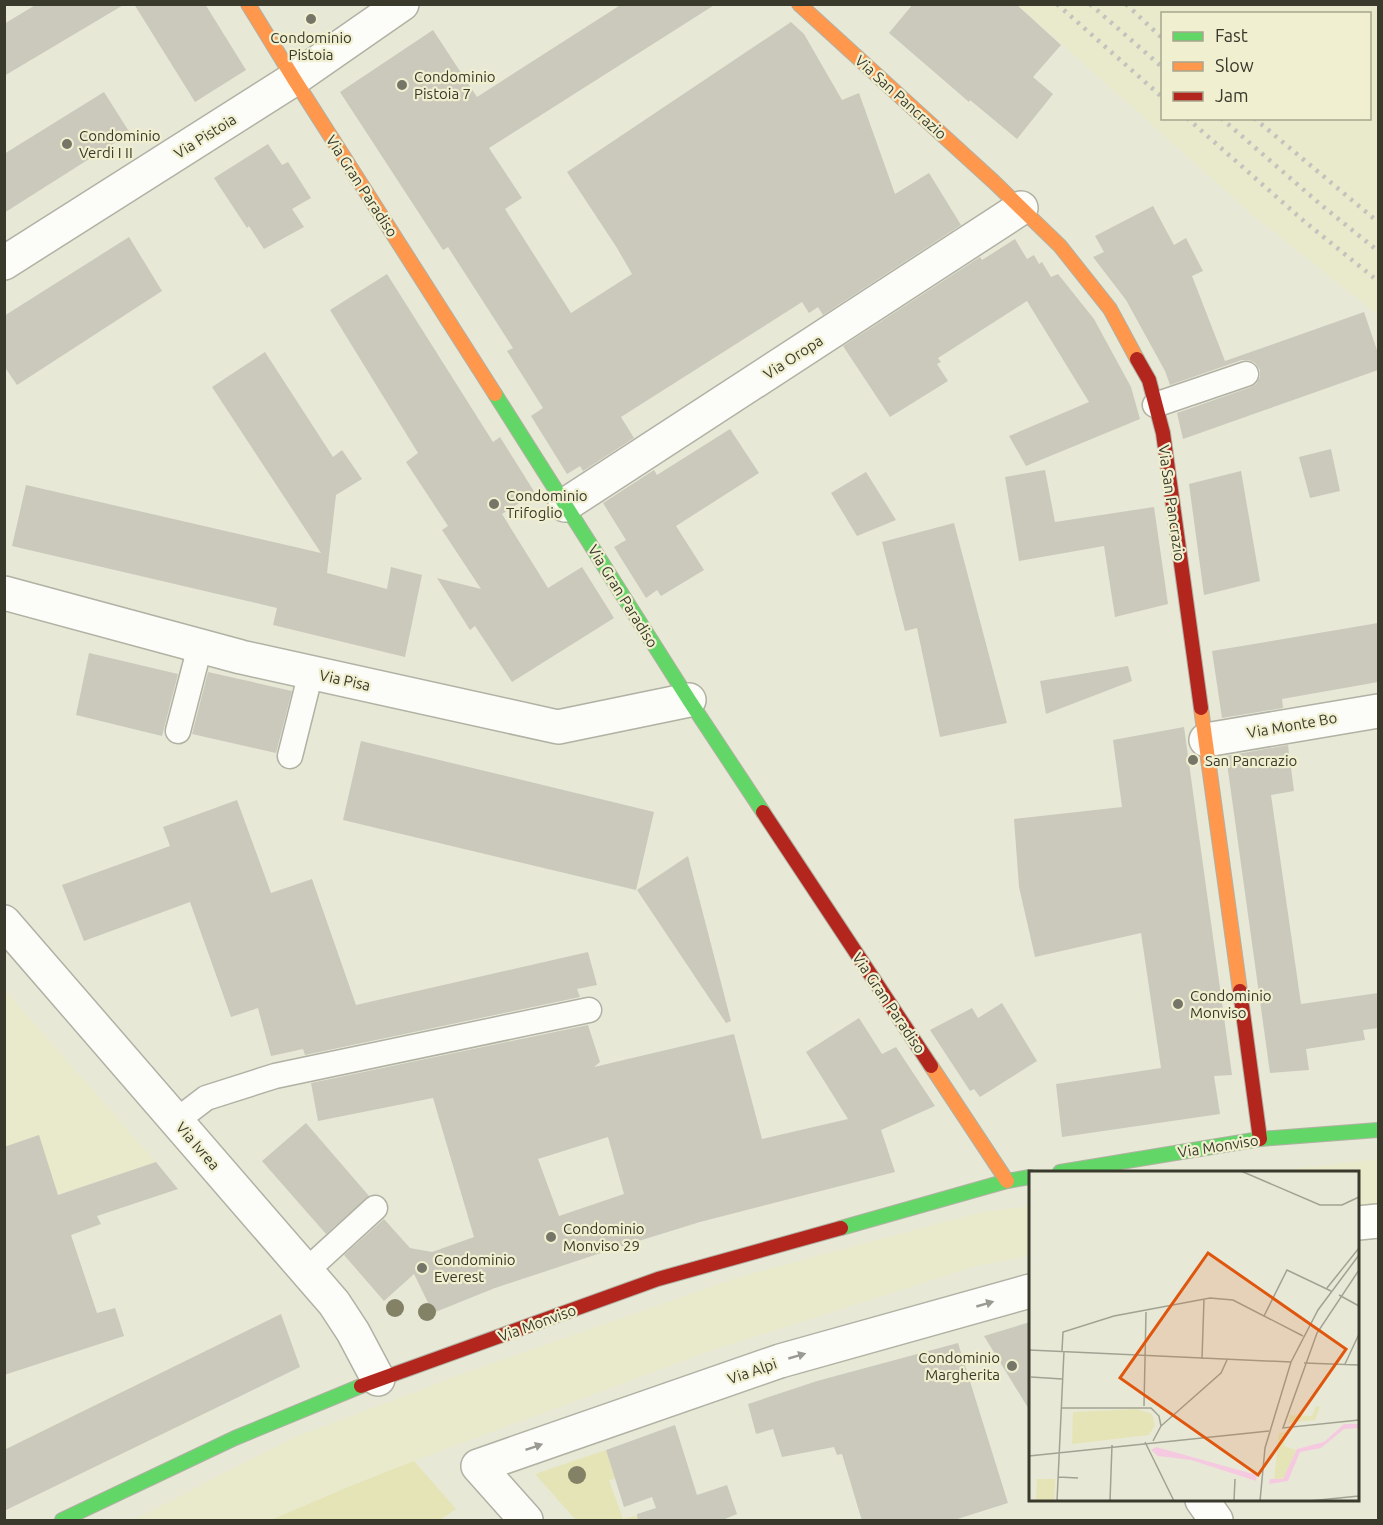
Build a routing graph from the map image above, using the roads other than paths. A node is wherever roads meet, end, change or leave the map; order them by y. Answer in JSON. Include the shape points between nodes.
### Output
{"nodes":[{"id":1,"x":248,"y":4,"type":"edge"},
{"id":2,"x":402,"y":4,"type":"edge"},
{"id":3,"x":799,"y":4,"type":"edge"},
{"id":4,"x":294,"y":79,"type":"junction"},
{"id":5,"x":1021,"y":208,"type":"junction"},
{"id":6,"x":4,"y":263,"type":"edge"},
{"id":7,"x":1246,"y":374,"type":"dead end"},
{"id":8,"x":1155,"y":405,"type":"junction"},
{"id":9,"x":565,"y":505,"type":"junction"},
{"id":10,"x":4,"y":593,"type":"edge"},
{"id":11,"x":200,"y":646,"type":"junction"},
{"id":12,"x":311,"y":672,"type":"junction"},
{"id":13,"x":689,"y":700,"type":"junction"},
{"id":14,"x":1378,"y":711,"type":"edge"},
{"id":15,"x":178,"y":731,"type":"dead end"},
{"id":16,"x":1206,"y":740,"type":"junction"},
{"id":17,"x":290,"y":756,"type":"dead end"},
{"id":18,"x":4,"y":922,"type":"edge"},
{"id":19,"x":589,"y":1010,"type":"dead end"},
{"id":20,"x":176,"y":1121,"type":"junction"},
{"id":21,"x":1378,"y":1130,"type":"edge"},
{"id":22,"x":1260,"y":1139,"type":"junction"},
{"id":23,"x":1072,"y":1171,"type":"edge"},
{"id":24,"x":1029,"y":1177,"type":"edge"},
{"id":25,"x":1007,"y":1181,"type":"junction"},
{"id":26,"x":375,"y":1208,"type":"dead end"},
{"id":27,"x":1378,"y":1221,"type":"edge"},
{"id":28,"x":1359,"y":1223,"type":"edge"},
{"id":29,"x":306,"y":1271,"type":"junction"},
{"id":30,"x":1029,"y":1291,"type":"edge"},
{"id":31,"x":378,"y":1380,"type":"junction"},
{"id":32,"x":1203,"y":1501,"type":"edge"},
{"id":33,"x":62,"y":1521,"type":"edge"},
{"id":34,"x":526,"y":1521,"type":"edge"},
{"id":35,"x":1216,"y":1521,"type":"edge"}],
"edges":[{"from":1,"to":4,"type":"street","name":"Via Gran Paradiso"},
{"from":2,"to":4,"type":"street","name":"Via Pistoia"},
{"from":3,"to":5,"type":"street","name":"Via San Pancrazio"},
{"from":4,"to":6,"type":"street","name":"Via Pistoia"},
{"from":4,"to":9,"type":"street","name":"Via Gran Paradiso"},
{"from":5,"to":8,"type":"street","name":"Via San Pancrazio","via":[[1060,246],[1110,309],[1149,380]]},
{"from":5,"to":9,"type":"street","name":"Via Oropa"},
{"from":7,"to":8,"type":"lane"},
{"from":8,"to":16,"type":"street","name":"Via San Pancrazio","via":[[1163,433]]},
{"from":9,"to":13,"type":"street","name":"Via Gran Paradiso"},
{"from":10,"to":11,"type":"street","name":"Via Pisa"},
{"from":11,"to":12,"type":"street","name":"Via Pisa"},
{"from":11,"to":15,"type":"lane"},
{"from":12,"to":13,"type":"street","name":"Via Pisa","via":[[558,726]]},
{"from":12,"to":17,"type":"lane"},
{"from":13,"to":25,"type":"street","name":"Via Gran Paradiso"},
{"from":14,"to":16,"type":"street","name":"Via Monte Bo"},
{"from":16,"to":22,"type":"street","name":"Via San Pancrazio"},
{"from":18,"to":20,"type":"street","name":"Via Ivrea"},
{"from":19,"to":20,"type":"lane","via":[[275,1076],[206,1098]]},
{"from":20,"to":29,"type":"street","name":"Via Ivrea"},
{"from":21,"to":22,"type":"street","name":"Via Monviso"},
{"from":22,"to":23,"type":"street","name":"Via Monviso"},
{"from":24,"to":25,"type":"street","name":"Via Monviso"},
{"from":25,"to":31,"type":"street","name":"Via Monviso","via":[[658,1279]]},
{"from":26,"to":29,"type":"lane"},
{"from":27,"to":28,"type":"street"},
{"from":29,"to":31,"type":"street","name":"Via Ivrea","via":[[334,1303]]},
{"from":34,"to":30,"type":"street","name":"Via Alpi","one_way":true,"via":[[478,1466],[780,1361]]},
{"from":31,"to":33,"type":"street","name":"Via Monviso","via":[[235,1438]]},
{"from":32,"to":35,"type":"street"}]}
